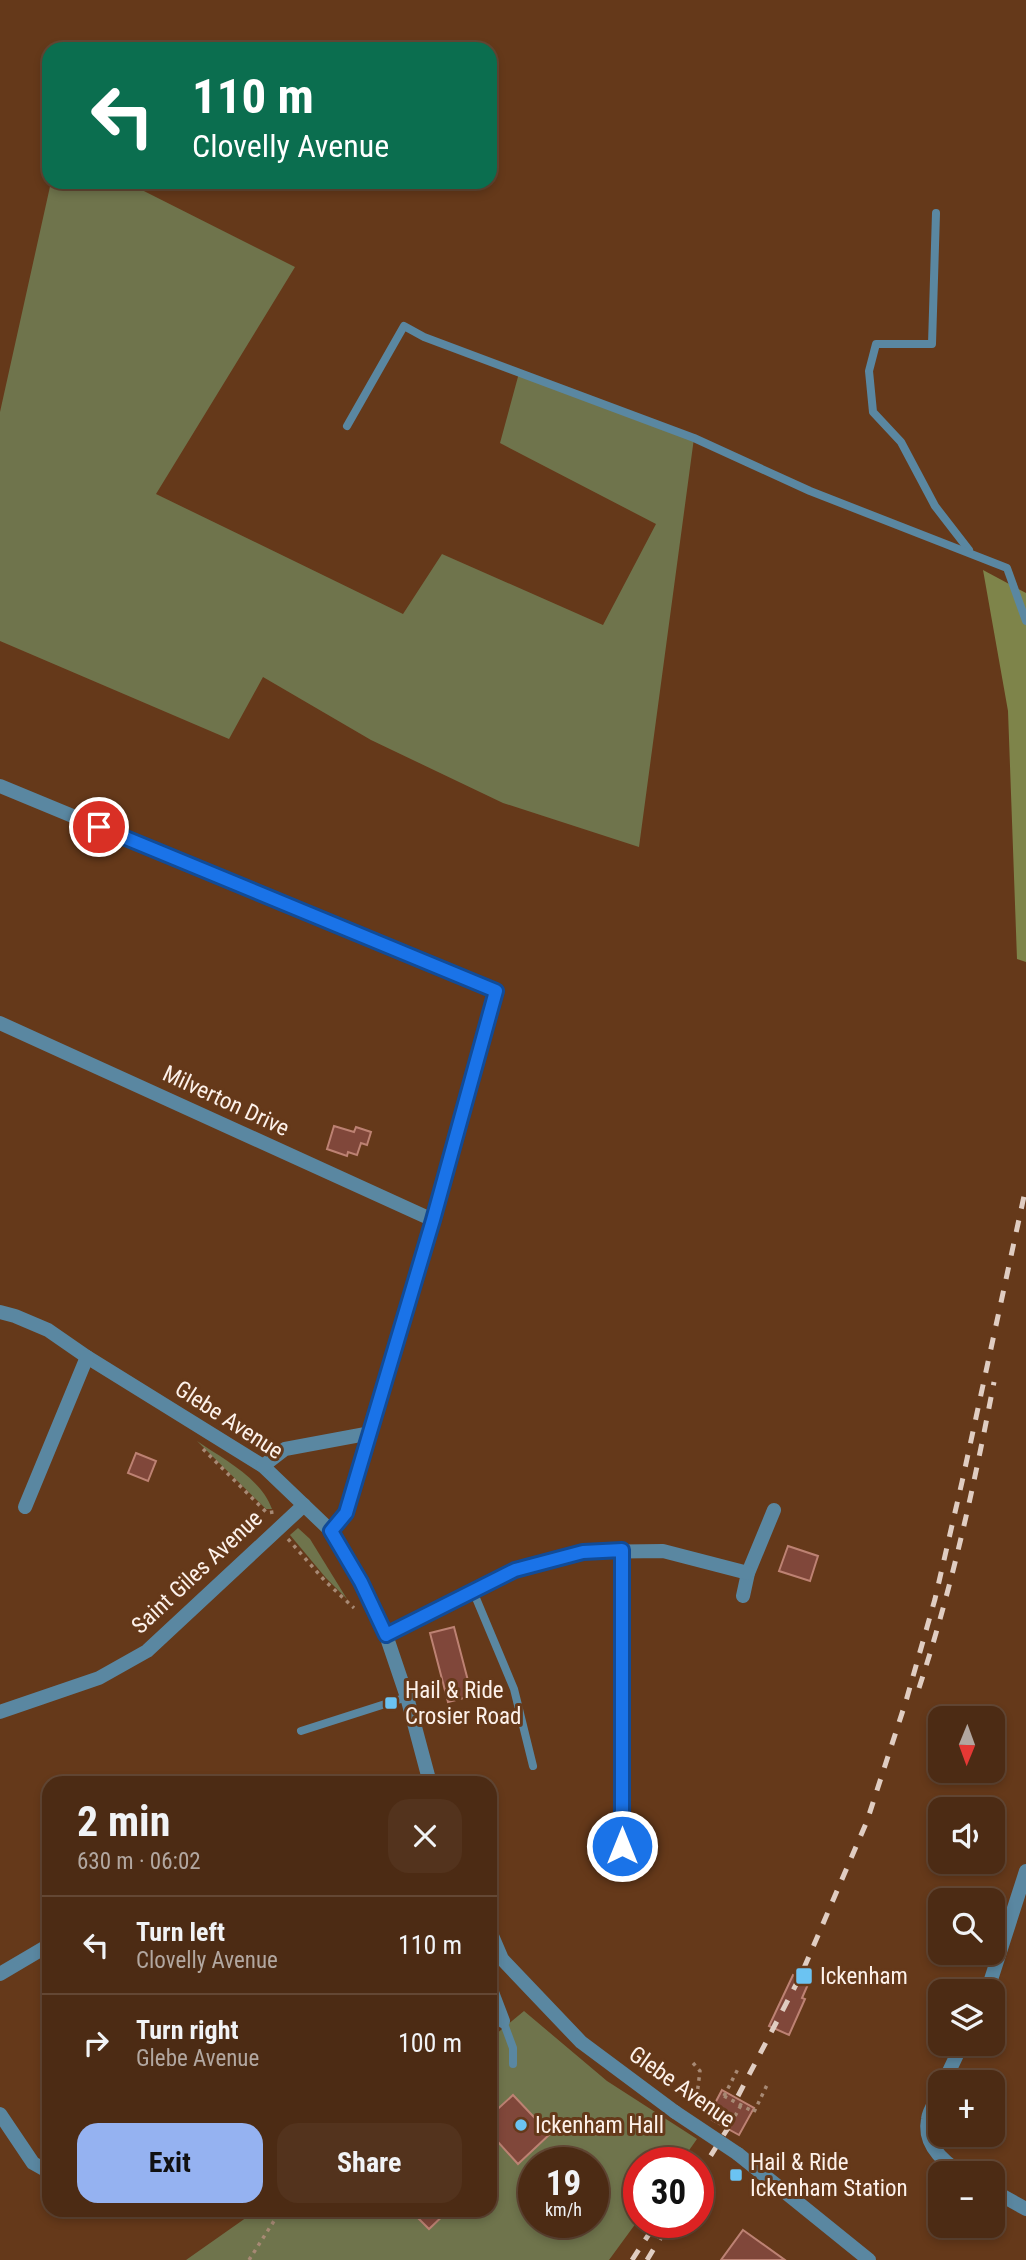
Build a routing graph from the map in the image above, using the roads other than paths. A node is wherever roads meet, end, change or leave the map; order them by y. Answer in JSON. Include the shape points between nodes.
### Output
{"nodes":[{"id":1,"x":936,"y":213,"type":"dead end"},
{"id":2,"x":348,"y":426,"type":"dead end"},
{"id":3,"x":971,"y":552,"type":"junction"},
{"id":4,"x":1026,"y":621,"type":"edge"},
{"id":5,"x":0,"y":786,"type":"edge"},
{"id":6,"x":0,"y":1023,"type":"edge"},
{"id":7,"x":433,"y":1220,"type":"junction"},
{"id":8,"x":0,"y":1312,"type":"edge"},
{"id":9,"x":87,"y":1357,"type":"junction"},
{"id":10,"x":371,"y":1433,"type":"junction"},
{"id":11,"x":263,"y":1466,"type":"junction"},
{"id":12,"x":304,"y":1505,"type":"junction"},
{"id":13,"x":25,"y":1507,"type":"dead end"},
{"id":14,"x":774,"y":1510,"type":"dead end"},
{"id":15,"x":331,"y":1531,"type":"junction"},
{"id":16,"x":622,"y":1550,"type":"junction"},
{"id":17,"x":748,"y":1573,"type":"junction"},
{"id":18,"x":473,"y":1591,"type":"junction"},
{"id":19,"x":743,"y":1595,"type":"dead end"},
{"id":20,"x":386,"y":1635,"type":"junction"},
{"id":21,"x":407,"y":1697,"type":"junction"},
{"id":22,"x":0,"y":1712,"type":"edge"},
{"id":23,"x":300,"y":1731,"type":"dead end"},
{"id":24,"x":533,"y":1766,"type":"dead end"},
{"id":25,"x":428,"y":1776,"type":"edge"},
{"id":26,"x":622,"y":1846,"type":"dead end"},
{"id":27,"x":1026,"y":1871,"type":"edge"},
{"id":28,"x":497,"y":1947,"type":"edge"},
{"id":29,"x":42,"y":1949,"type":"edge"},
{"id":30,"x":0,"y":1974,"type":"edge"},
{"id":31,"x":991,"y":1979,"type":"edge"},
{"id":32,"x":497,"y":2005,"type":"edge"},
{"id":33,"x":503,"y":2021,"type":"joint"},
{"id":34,"x":513,"y":2064,"type":"dead end"},
{"id":35,"x":0,"y":2115,"type":"edge"},
{"id":36,"x":933,"y":2147,"type":"edge"},
{"id":37,"x":947,"y":2161,"type":"edge"},
{"id":38,"x":42,"y":2168,"type":"edge"},
{"id":39,"x":1005,"y":2197,"type":"edge"},
{"id":40,"x":1026,"y":2209,"type":"edge"},
{"id":41,"x":866,"y":2259,"type":"edge"}],
"edges":[{"from":1,"to":3,"type":"lane","via":[[932,344],[876,344],[869,372],[873,412],[901,442],[935,506]]},
{"from":2,"to":3,"type":"lane","via":[[404,326]]},
{"from":3,"to":4,"type":"lane","via":[[1007,568]]},
{"from":5,"to":7,"type":"street","via":[[496,991]]},
{"from":6,"to":7,"type":"street","name":"Milverton Drive"},
{"from":7,"to":10,"type":"street"},
{"from":8,"to":9,"type":"street","name":"Glebe Avenue","via":[[48,1329]]},
{"from":9,"to":11,"type":"street","name":"Glebe Avenue"},
{"from":9,"to":13,"type":"street"},
{"from":10,"to":11,"type":"street","via":[[285,1449]]},
{"from":10,"to":15,"type":"street","via":[[346,1513]]},
{"from":11,"to":12,"type":"street","name":"Glebe Avenue"},
{"from":12,"to":15,"type":"street","name":"Glebe Avenue"},
{"from":12,"to":22,"type":"street","name":"Saint Giles Avenue","via":[[147,1651],[99,1678]]},
{"from":14,"to":17,"type":"street"},
{"from":15,"to":20,"type":"street","name":"Glebe Avenue"},
{"from":16,"to":17,"type":"street","via":[[663,1551]]},
{"from":16,"to":18,"type":"street","via":[[550,1559]]},
{"from":16,"to":26,"type":"street"},
{"from":17,"to":19,"type":"street"},
{"from":18,"to":20,"type":"street"},
{"from":18,"to":24,"type":"lane","via":[[514,1689]]},
{"from":20,"to":21,"type":"street","name":"Glebe Avenue"},
{"from":21,"to":23,"type":"lane"},
{"from":21,"to":25,"type":"street","name":"Glebe Avenue"},
{"from":27,"to":31,"type":"street"},
{"from":28,"to":41,"type":"street","name":"Glebe Avenue","bridge":true,"via":[[502,1959],[581,2042],[738,2154]]},
{"from":29,"to":30,"type":"street"},
{"from":32,"to":33,"type":"street"},
{"from":33,"to":34,"type":"lane","via":[[513,2048]]},
{"from":35,"to":38,"type":"street","via":[[33,2163]]},
{"from":36,"to":37,"type":"street"},
{"from":39,"to":40,"type":"street"}]}
